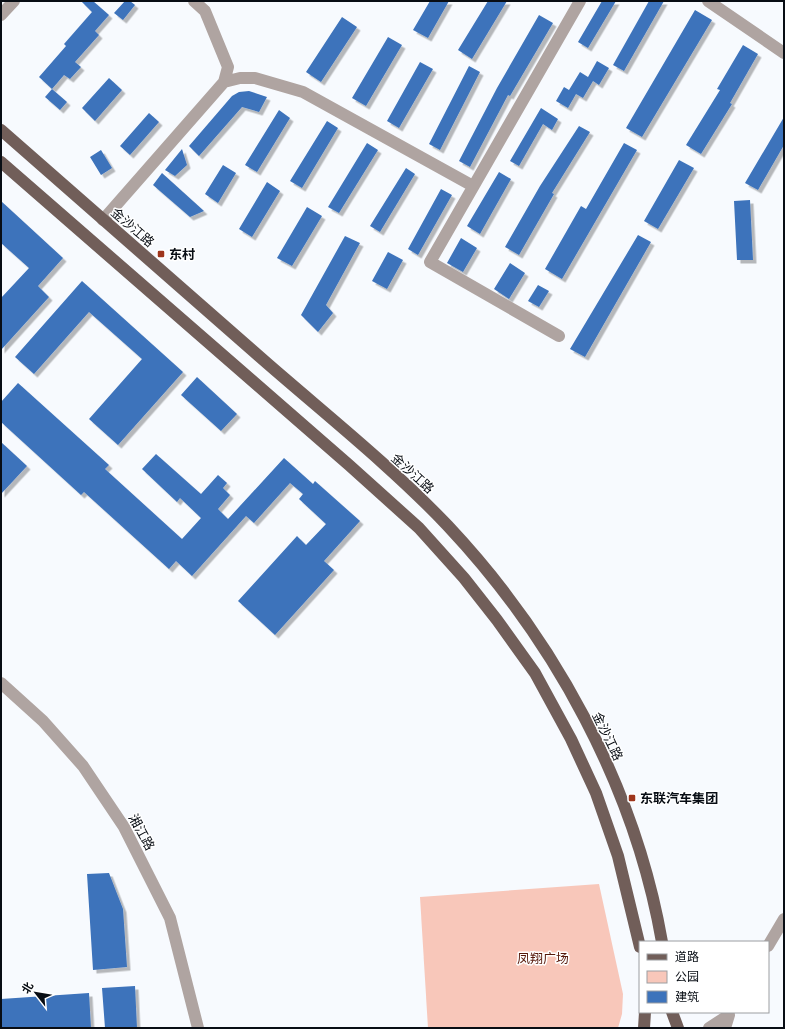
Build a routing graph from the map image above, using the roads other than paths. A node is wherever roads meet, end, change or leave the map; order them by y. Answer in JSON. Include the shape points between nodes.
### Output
{"nodes":[{"id":1,"x":14,"y":1,"type":"edge"},
{"id":2,"x":194,"y":1,"type":"edge"},
{"id":3,"x":580,"y":1,"type":"edge"},
{"id":4,"x":708,"y":1,"type":"edge"},
{"id":5,"x":1,"y":15,"type":"edge"},
{"id":6,"x":784,"y":53,"type":"edge"},
{"id":7,"x":224,"y":82,"type":"junction"},
{"id":8,"x":1,"y":130,"type":"edge"},
{"id":9,"x":1,"y":162,"type":"edge"},
{"id":10,"x":473,"y":186,"type":"junction"},
{"id":11,"x":103,"y":220,"type":"junction"},
{"id":12,"x":559,"y":336,"type":"dead end"},
{"id":13,"x":1,"y":683,"type":"edge"},
{"id":14,"x":784,"y":919,"type":"edge"},
{"id":15,"x":662,"y":941,"type":"edge"},
{"id":16,"x":639,"y":942,"type":"edge"},
{"id":17,"x":769,"y":944,"type":"edge"},
{"id":18,"x":645,"y":1013,"type":"edge"},
{"id":19,"x":672,"y":1013,"type":"edge"},
{"id":20,"x":730,"y":1014,"type":"edge"},
{"id":21,"x":198,"y":1028,"type":"edge"},
{"id":22,"x":644,"y":1028,"type":"edge"},
{"id":23,"x":678,"y":1028,"type":"edge"},
{"id":24,"x":710,"y":1028,"type":"edge"},
{"id":25,"x":725,"y":1028,"type":"edge"}],
"edges":[{"from":1,"to":5,"type":"street"},
{"from":2,"to":7,"type":"street","via":[[205,11],[228,67]]},
{"from":3,"to":10,"type":"street"},
{"from":4,"to":6,"type":"street"},
{"from":7,"to":10,"type":"street","via":[[254,78],[303,92]]},
{"from":7,"to":11,"type":"street"},
{"from":8,"to":11,"type":"main road","name":"金沙江路"},
{"from":9,"to":16,"type":"main road","via":[[355,470],[419,528],[464,578],[535,673],[574,746],[596,793],[618,856]]},
{"from":10,"to":12,"type":"street","via":[[430,262]]},
{"from":11,"to":15,"type":"main road","name":"金沙江路","via":[[413,491],[485,568],[522,616],[563,677],[602,755],[629,821],[647,876]]},
{"from":13,"to":21,"type":"street","name":"湘江路","via":[[43,721],[83,766],[124,827],[170,918]]},
{"from":14,"to":17,"type":"street"},
{"from":18,"to":22,"type":"main road"},
{"from":19,"to":23,"type":"main road"},
{"from":20,"to":24,"type":"street"},
{"from":20,"to":25,"type":"street"}]}
